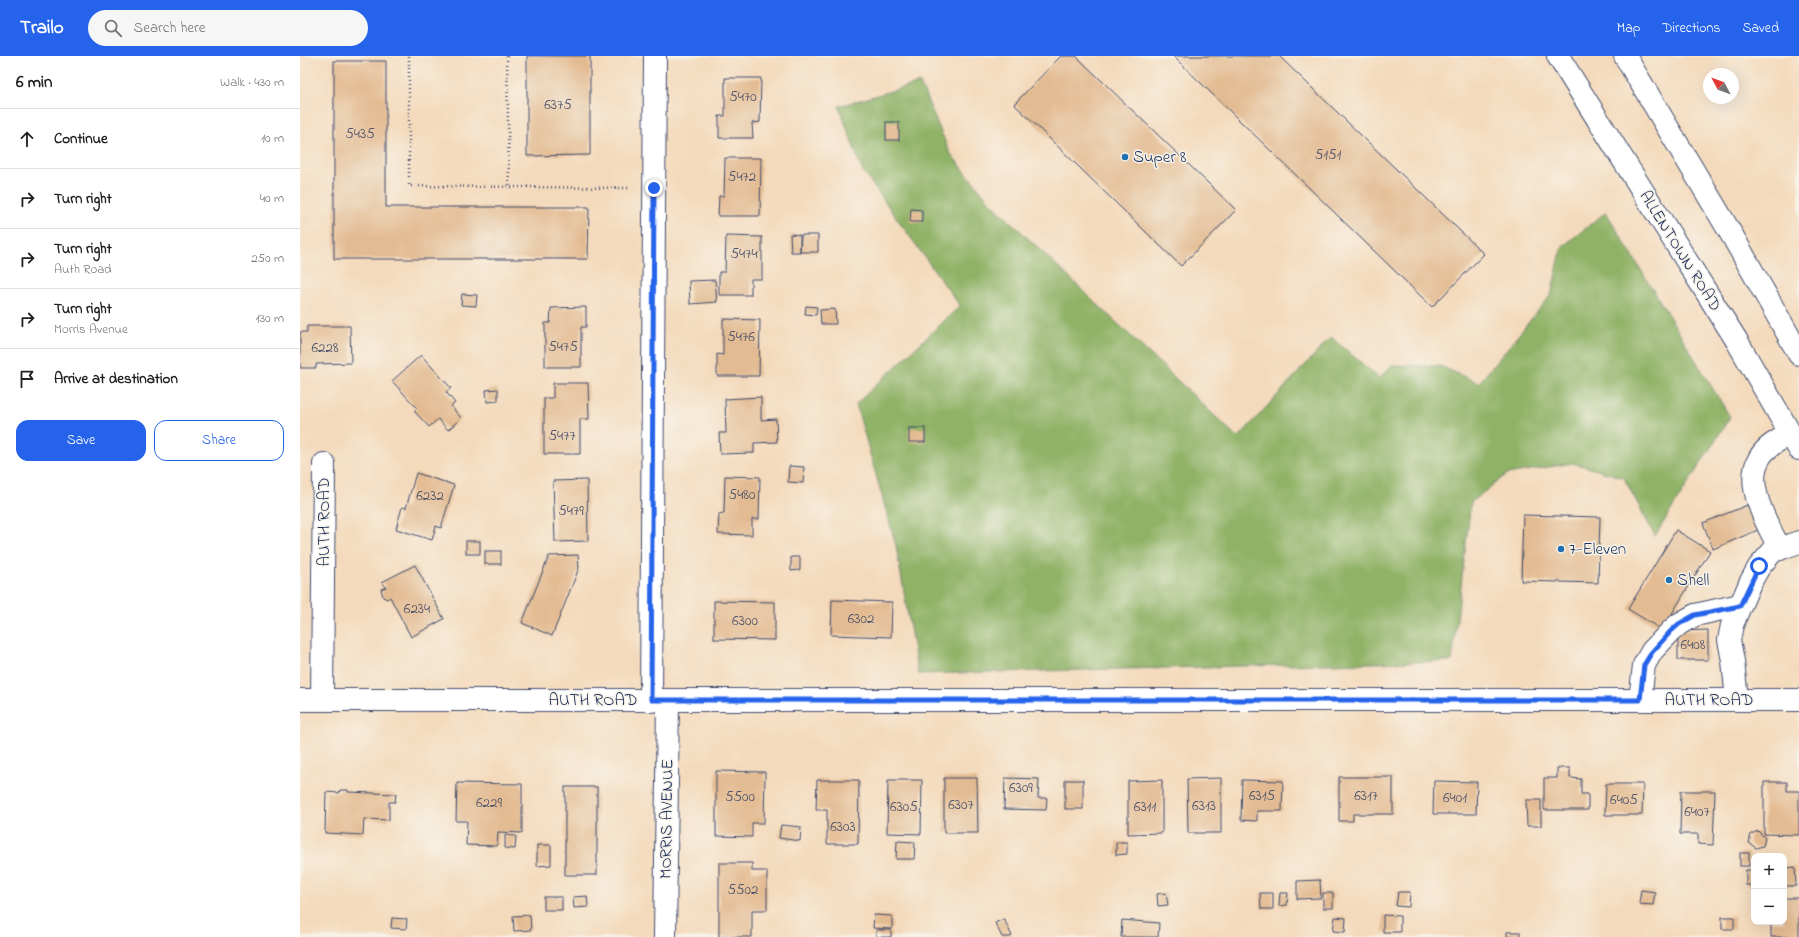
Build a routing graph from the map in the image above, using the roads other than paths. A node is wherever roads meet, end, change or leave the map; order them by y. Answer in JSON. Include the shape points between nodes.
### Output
{"nodes":[{"id":1,"x":655,"y":56,"type":"edge"},
{"id":2,"x":1558,"y":56,"type":"edge"},
{"id":3,"x":1624,"y":56,"type":"edge"},
{"id":4,"x":1799,"y":354,"type":"edge"},
{"id":5,"x":1795,"y":441,"type":"edge"},
{"id":6,"x":324,"y":464,"type":"dead end"},
{"id":7,"x":1790,"y":545,"type":"edge"},
{"id":8,"x":1740,"y":606,"type":"junction"},
{"id":9,"x":300,"y":700,"type":"edge"},
{"id":10,"x":322,"y":700,"type":"junction"},
{"id":11,"x":660,"y":700,"type":"junction"},
{"id":12,"x":1640,"y":700,"type":"junction"},
{"id":13,"x":1737,"y":700,"type":"junction"},
{"id":14,"x":1799,"y":700,"type":"edge"},
{"id":15,"x":665,"y":937,"type":"edge"}],
"edges":[{"from":1,"to":11,"type":"main road","name":"MORRIS AVENUE","via":[[654,188]]},
{"from":2,"to":5,"type":"main road","name":"ALLENTOWN ROAD","via":[[1737,341]]},
{"from":3,"to":4,"type":"main road"},
{"from":5,"to":7,"type":"main road","via":[[1772,444],[1759,458],[1754,476],[1758,501],[1768,526]]},
{"from":6,"to":10,"type":"main road","name":"AUTH ROAD"},
{"from":7,"to":8,"type":"main road","via":[[1773,552],[1759,566]]},
{"from":8,"to":12,"type":"main road","via":[[1695,615],[1671,631],[1644,665]]},
{"from":8,"to":13,"type":"main road","via":[[1729,640]]},
{"from":9,"to":10,"type":"main road","name":"AUTH ROAD"},
{"from":10,"to":11,"type":"main road","name":"AUTH ROAD"},
{"from":11,"to":12,"type":"main road","name":"AUTH ROAD"},
{"from":11,"to":15,"type":"main road","name":"MORRIS AVENUE"},
{"from":12,"to":13,"type":"main road","name":"AUTH ROAD"},
{"from":13,"to":14,"type":"main road","name":"AUTH ROAD"}]}
